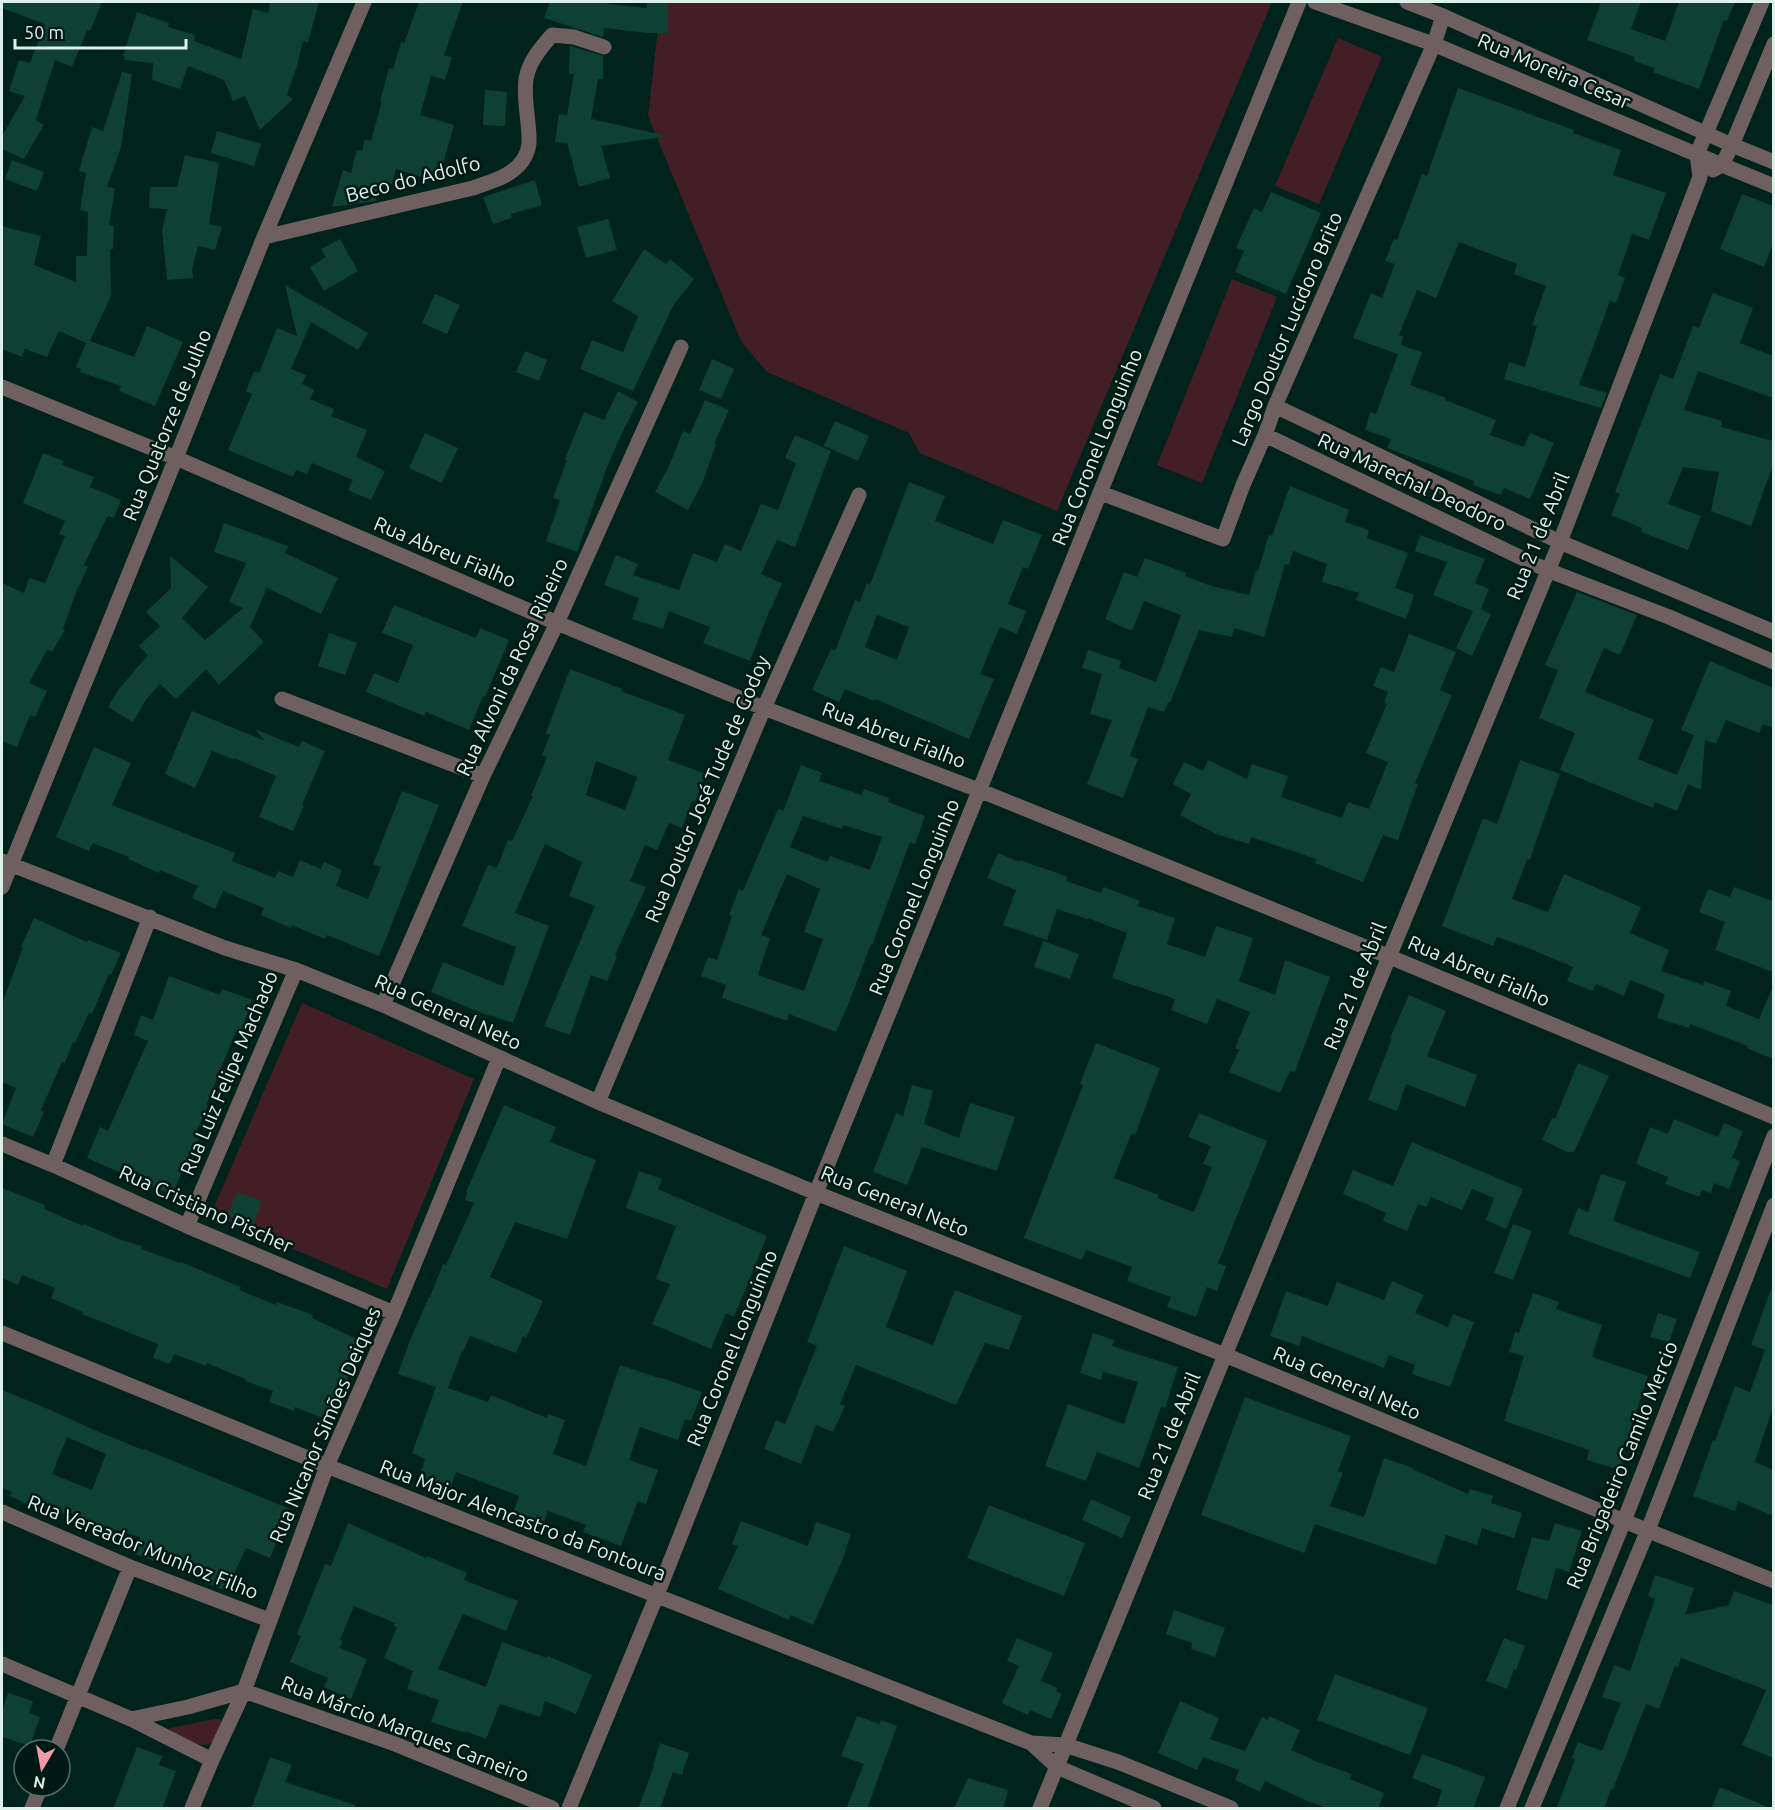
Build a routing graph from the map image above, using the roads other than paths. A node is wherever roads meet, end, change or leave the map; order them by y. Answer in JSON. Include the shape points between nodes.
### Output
{"nodes":[{"id":1,"x":364,"y":2,"type":"edge"},
{"id":2,"x":1299,"y":2,"type":"edge"},
{"id":3,"x":1315,"y":2,"type":"edge"},
{"id":4,"x":1407,"y":2,"type":"edge"},
{"id":5,"x":1762,"y":2,"type":"edge"},
{"id":6,"x":1443,"y":16,"type":"junction"},
{"id":7,"x":1434,"y":44,"type":"junction"},
{"id":8,"x":1773,"y":44,"type":"edge"},
{"id":9,"x":604,"y":47,"type":"dead end"},
{"id":10,"x":1705,"y":133,"type":"junction"},
{"id":11,"x":1732,"y":145,"type":"junction"},
{"id":12,"x":1697,"y":154,"type":"junction"},
{"id":13,"x":1773,"y":162,"type":"edge"},
{"id":14,"x":1722,"y":165,"type":"junction"},
{"id":15,"x":1700,"y":177,"type":"junction"},
{"id":16,"x":1773,"y":186,"type":"edge"},
{"id":17,"x":264,"y":237,"type":"junction"},
{"id":18,"x":681,"y":347,"type":"dead end"},
{"id":19,"x":2,"y":387,"type":"edge"},
{"id":20,"x":1275,"y":406,"type":"junction"},
{"id":21,"x":1264,"y":435,"type":"junction"},
{"id":22,"x":177,"y":458,"type":"junction"},
{"id":23,"x":1101,"y":493,"type":"junction"},
{"id":24,"x":859,"y":495,"type":"dead end"},
{"id":25,"x":1560,"y":542,"type":"junction"},
{"id":26,"x":1547,"y":570,"type":"junction"},
{"id":27,"x":1679,"y":591,"type":"junction"},
{"id":28,"x":1669,"y":617,"type":"junction"},
{"id":29,"x":557,"y":624,"type":"junction"},
{"id":30,"x":1773,"y":632,"type":"edge"},
{"id":31,"x":1773,"y":662,"type":"edge"},
{"id":32,"x":282,"y":699,"type":"dead end"},
{"id":33,"x":764,"y":708,"type":"junction"},
{"id":34,"x":483,"y":776,"type":"junction"},
{"id":35,"x":981,"y":790,"type":"junction"},
{"id":36,"x":4,"y":874,"type":"edge"},
{"id":37,"x":150,"y":917,"type":"junction"},
{"id":38,"x":1390,"y":957,"type":"junction"},
{"id":39,"x":296,"y":970,"type":"junction"},
{"id":40,"x":383,"y":1005,"type":"junction"},
{"id":41,"x":499,"y":1058,"type":"junction"},
{"id":42,"x":598,"y":1102,"type":"junction"},
{"id":43,"x":1773,"y":1117,"type":"edge"},
{"id":44,"x":1773,"y":1136,"type":"edge"},
{"id":45,"x":2,"y":1144,"type":"edge"},
{"id":46,"x":53,"y":1165,"type":"junction"},
{"id":47,"x":816,"y":1193,"type":"junction"},
{"id":48,"x":1773,"y":1205,"type":"edge"},
{"id":49,"x":187,"y":1226,"type":"junction"},
{"id":50,"x":394,"y":1313,"type":"junction"},
{"id":51,"x":1701,"y":1321,"type":"junction"},
{"id":52,"x":1725,"y":1332,"type":"junction"},
{"id":53,"x":2,"y":1333,"type":"edge"},
{"id":54,"x":1225,"y":1355,"type":"junction"},
{"id":55,"x":327,"y":1466,"type":"junction"},
{"id":56,"x":2,"y":1512,"type":"edge"},
{"id":57,"x":1623,"y":1521,"type":"junction"},
{"id":58,"x":1648,"y":1530,"type":"junction"},
{"id":59,"x":130,"y":1567,"type":"junction"},
{"id":60,"x":1773,"y":1581,"type":"edge"},
{"id":61,"x":657,"y":1595,"type":"junction"},
{"id":62,"x":269,"y":1620,"type":"junction"},
{"id":63,"x":2,"y":1664,"type":"edge"},
{"id":64,"x":244,"y":1690,"type":"junction"},
{"id":65,"x":1553,"y":1694,"type":"junction"},
{"id":66,"x":78,"y":1696,"type":"junction"},
{"id":67,"x":1576,"y":1704,"type":"junction"},
{"id":68,"x":130,"y":1719,"type":"junction"},
{"id":69,"x":61,"y":1738,"type":"edge"},
{"id":70,"x":1031,"y":1743,"type":"junction"},
{"id":71,"x":1065,"y":1745,"type":"junction"},
{"id":72,"x":212,"y":1760,"type":"junction"},
{"id":73,"x":1057,"y":1767,"type":"junction"},
{"id":74,"x":192,"y":1809,"type":"edge"},
{"id":75,"x":552,"y":1809,"type":"edge"},
{"id":76,"x":569,"y":1809,"type":"edge"},
{"id":77,"x":1040,"y":1809,"type":"edge"},
{"id":78,"x":1154,"y":1809,"type":"edge"},
{"id":79,"x":1231,"y":1809,"type":"edge"},
{"id":80,"x":1507,"y":1809,"type":"edge"},
{"id":81,"x":1532,"y":1809,"type":"edge"}],
"edges":[{"from":1,"to":17,"type":"street","name":"Rua Quatorze de Julho"},
{"from":2,"to":23,"type":"street","name":"Rua Coronel Longuinho"},
{"from":3,"to":7,"type":"street","name":"Rua Moreira Cesar"},
{"from":4,"to":6,"type":"street","name":"Rua Moreira Cesar"},
{"from":5,"to":10,"type":"street","name":"Rua 21 de Abril"},
{"from":6,"to":7,"type":"street","name":"Largo Doutor Lucidoro Brito"},
{"from":6,"to":10,"type":"street","name":"Rua Moreira Cesar"},
{"from":7,"to":12,"type":"street","name":"Rua Moreira Cesar"},
{"from":7,"to":20,"type":"street","name":"Largo Doutor Lucidoro Brito"},
{"from":8,"to":11,"type":"street"},
{"from":9,"to":17,"type":"street","name":"Beco do Adolfo","via":[[552,35],[537,52],[526,77],[529,146],[519,165],[501,178]]},
{"from":10,"to":11,"type":"street","name":"Rua Moreira Cesar"},
{"from":10,"to":12,"type":"street","name":"Rua 21 de Abril"},
{"from":11,"to":13,"type":"street","name":"Rua Moreira Cesar"},
{"from":11,"to":14,"type":"street"},
{"from":12,"to":14,"type":"street","name":"Rua Moreira Cesar"},
{"from":12,"to":15,"type":"street","name":"Rua 21 de Abril"},
{"from":14,"to":15,"type":"street"},
{"from":14,"to":16,"type":"street","name":"Rua Moreira Cesar"},
{"from":15,"to":25,"type":"street","name":"Rua 21 de Abril"},
{"from":17,"to":22,"type":"street","name":"Rua Quatorze de Julho"},
{"from":18,"to":29,"type":"street","name":"Rua Alvoni da Rosa Ribeiro"},
{"from":19,"to":22,"type":"street","name":"Rua Abreu Fialho"},
{"from":20,"to":21,"type":"street","name":"Largo Doutor Lucidoro Brito"},
{"from":20,"to":25,"type":"street","name":"Rua Marechal Deodoro"},
{"from":21,"to":23,"type":"street","name":"Largo Doutor Lucidoro Brito","via":[[1223,539]]},
{"from":21,"to":26,"type":"street","name":"Rua Marechal Deodoro"},
{"from":22,"to":29,"type":"street","name":"Rua Abreu Fialho"},
{"from":22,"to":36,"type":"street","name":"Rua Quatorze de Julho"},
{"from":23,"to":35,"type":"street","name":"Rua Coronel Longuinho"},
{"from":24,"to":33,"type":"street","name":"Rua Doutor José Tude de Godoy"},
{"from":25,"to":26,"type":"street","name":"Rua 21 de Abril"},
{"from":25,"to":27,"type":"street","name":"Rua Marechal Deodoro"},
{"from":26,"to":28,"type":"street","name":"Rua Marechal Deodoro"},
{"from":26,"to":38,"type":"street","name":"Rua 21 de Abril"},
{"from":27,"to":28,"type":"street"},
{"from":27,"to":30,"type":"street","name":"Rua Marechal Deodoro"},
{"from":28,"to":31,"type":"street","name":"Rua Marechal Deodoro"},
{"from":29,"to":33,"type":"street","name":"Rua Abreu Fialho"},
{"from":29,"to":34,"type":"street","name":"Rua Alvoni da Rosa Ribeiro"},
{"from":32,"to":34,"type":"street"},
{"from":33,"to":35,"type":"street","name":"Rua Abreu Fialho"},
{"from":33,"to":42,"type":"street","name":"Rua Doutor José Tude de Godoy"},
{"from":34,"to":40,"type":"street","name":"Rua Alvoni da Rosa Ribeiro"},
{"from":35,"to":38,"type":"street","name":"Rua Abreu Fialho"},
{"from":35,"to":47,"type":"street","name":"Rua Coronel Longuinho"},
{"from":36,"to":37,"type":"street","name":"Rua General Neto"},
{"from":37,"to":39,"type":"street","name":"Rua General Neto","via":[[225,948]]},
{"from":37,"to":46,"type":"street"},
{"from":38,"to":43,"type":"street","name":"Rua Abreu Fialho"},
{"from":38,"to":54,"type":"street","name":"Rua 21 de Abril"},
{"from":39,"to":40,"type":"street","name":"Rua General Neto"},
{"from":39,"to":49,"type":"street","name":"Rua Luiz Felipe Machado"},
{"from":40,"to":41,"type":"street","name":"Rua General Neto"},
{"from":41,"to":42,"type":"street","name":"Rua General Neto"},
{"from":41,"to":50,"type":"street","name":"Rua Nicanor Simões Deiques"},
{"from":42,"to":47,"type":"street","name":"Rua General Neto"},
{"from":44,"to":51,"type":"street","name":"Rua Brigadeiro Camilo Mercio"},
{"from":45,"to":46,"type":"street","name":"Rua Cristiano Pischer"},
{"from":46,"to":49,"type":"street","name":"Rua Cristiano Pischer"},
{"from":47,"to":54,"type":"street","name":"Rua General Neto"},
{"from":47,"to":61,"type":"street","name":"Rua Coronel Longuinho"},
{"from":48,"to":52,"type":"street"},
{"from":49,"to":50,"type":"street","name":"Rua Cristiano Pischer"},
{"from":50,"to":55,"type":"street","name":"Rua Nicanor Simões Deiques"},
{"from":51,"to":52,"type":"street"},
{"from":51,"to":57,"type":"street","name":"Rua Brigadeiro Camilo Mercio"},
{"from":52,"to":58,"type":"street"},
{"from":53,"to":55,"type":"street","name":"Rua Major Alencastro da Fontoura"},
{"from":54,"to":57,"type":"street","name":"Rua General Neto"},
{"from":54,"to":71,"type":"street","name":"Rua 21 de Abril"},
{"from":55,"to":61,"type":"street","name":"Rua Major Alencastro da Fontoura"},
{"from":55,"to":62,"type":"street","name":"Rua Nicanor Simões Deiques"},
{"from":56,"to":59,"type":"street","name":"Rua Vereador Munhoz Filho"},
{"from":57,"to":58,"type":"street","name":"Rua General Neto"},
{"from":57,"to":65,"type":"street","name":"Rua Brigadeiro Camilo Mercio"},
{"from":58,"to":60,"type":"street","name":"Rua General Neto"},
{"from":58,"to":67,"type":"street"},
{"from":59,"to":62,"type":"street","name":"Rua Vereador Munhoz Filho"},
{"from":59,"to":66,"type":"street"},
{"from":61,"to":70,"type":"street","name":"Rua Major Alencastro da Fontoura"},
{"from":61,"to":76,"type":"street","name":"Rua Coronel Longuinho"},
{"from":62,"to":64,"type":"street","name":"Rua Nicanor Simões Deiques"},
{"from":63,"to":66,"type":"street"},
{"from":64,"to":68,"type":"street"},
{"from":64,"to":72,"type":"street","name":"Rua Nicanor Simões Deiques"},
{"from":64,"to":75,"type":"street","name":"Rua Márcio Marques Carneiro","via":[[395,1744]]},
{"from":65,"to":67,"type":"street"},
{"from":65,"to":80,"type":"street","name":"Rua Brigadeiro Camilo Mercio"},
{"from":66,"to":68,"type":"street"},
{"from":66,"to":69,"type":"street"},
{"from":67,"to":81,"type":"street"},
{"from":68,"to":72,"type":"street"},
{"from":70,"to":71,"type":"street","name":"Rua Major Alencastro da Fontoura"},
{"from":70,"to":73,"type":"street","name":"Rua Major Alencastro da Fontoura"},
{"from":71,"to":73,"type":"street","name":"Rua 21 de Abril"},
{"from":71,"to":79,"type":"street","name":"Rua Major Alencastro da Fontoura","via":[[1118,1762]]},
{"from":72,"to":74,"type":"street","name":"Rua Nicanor Simões Deiques"},
{"from":73,"to":77,"type":"street","name":"Rua 21 de Abril"},
{"from":73,"to":78,"type":"street","name":"Rua Major Alencastro da Fontoura"}]}
